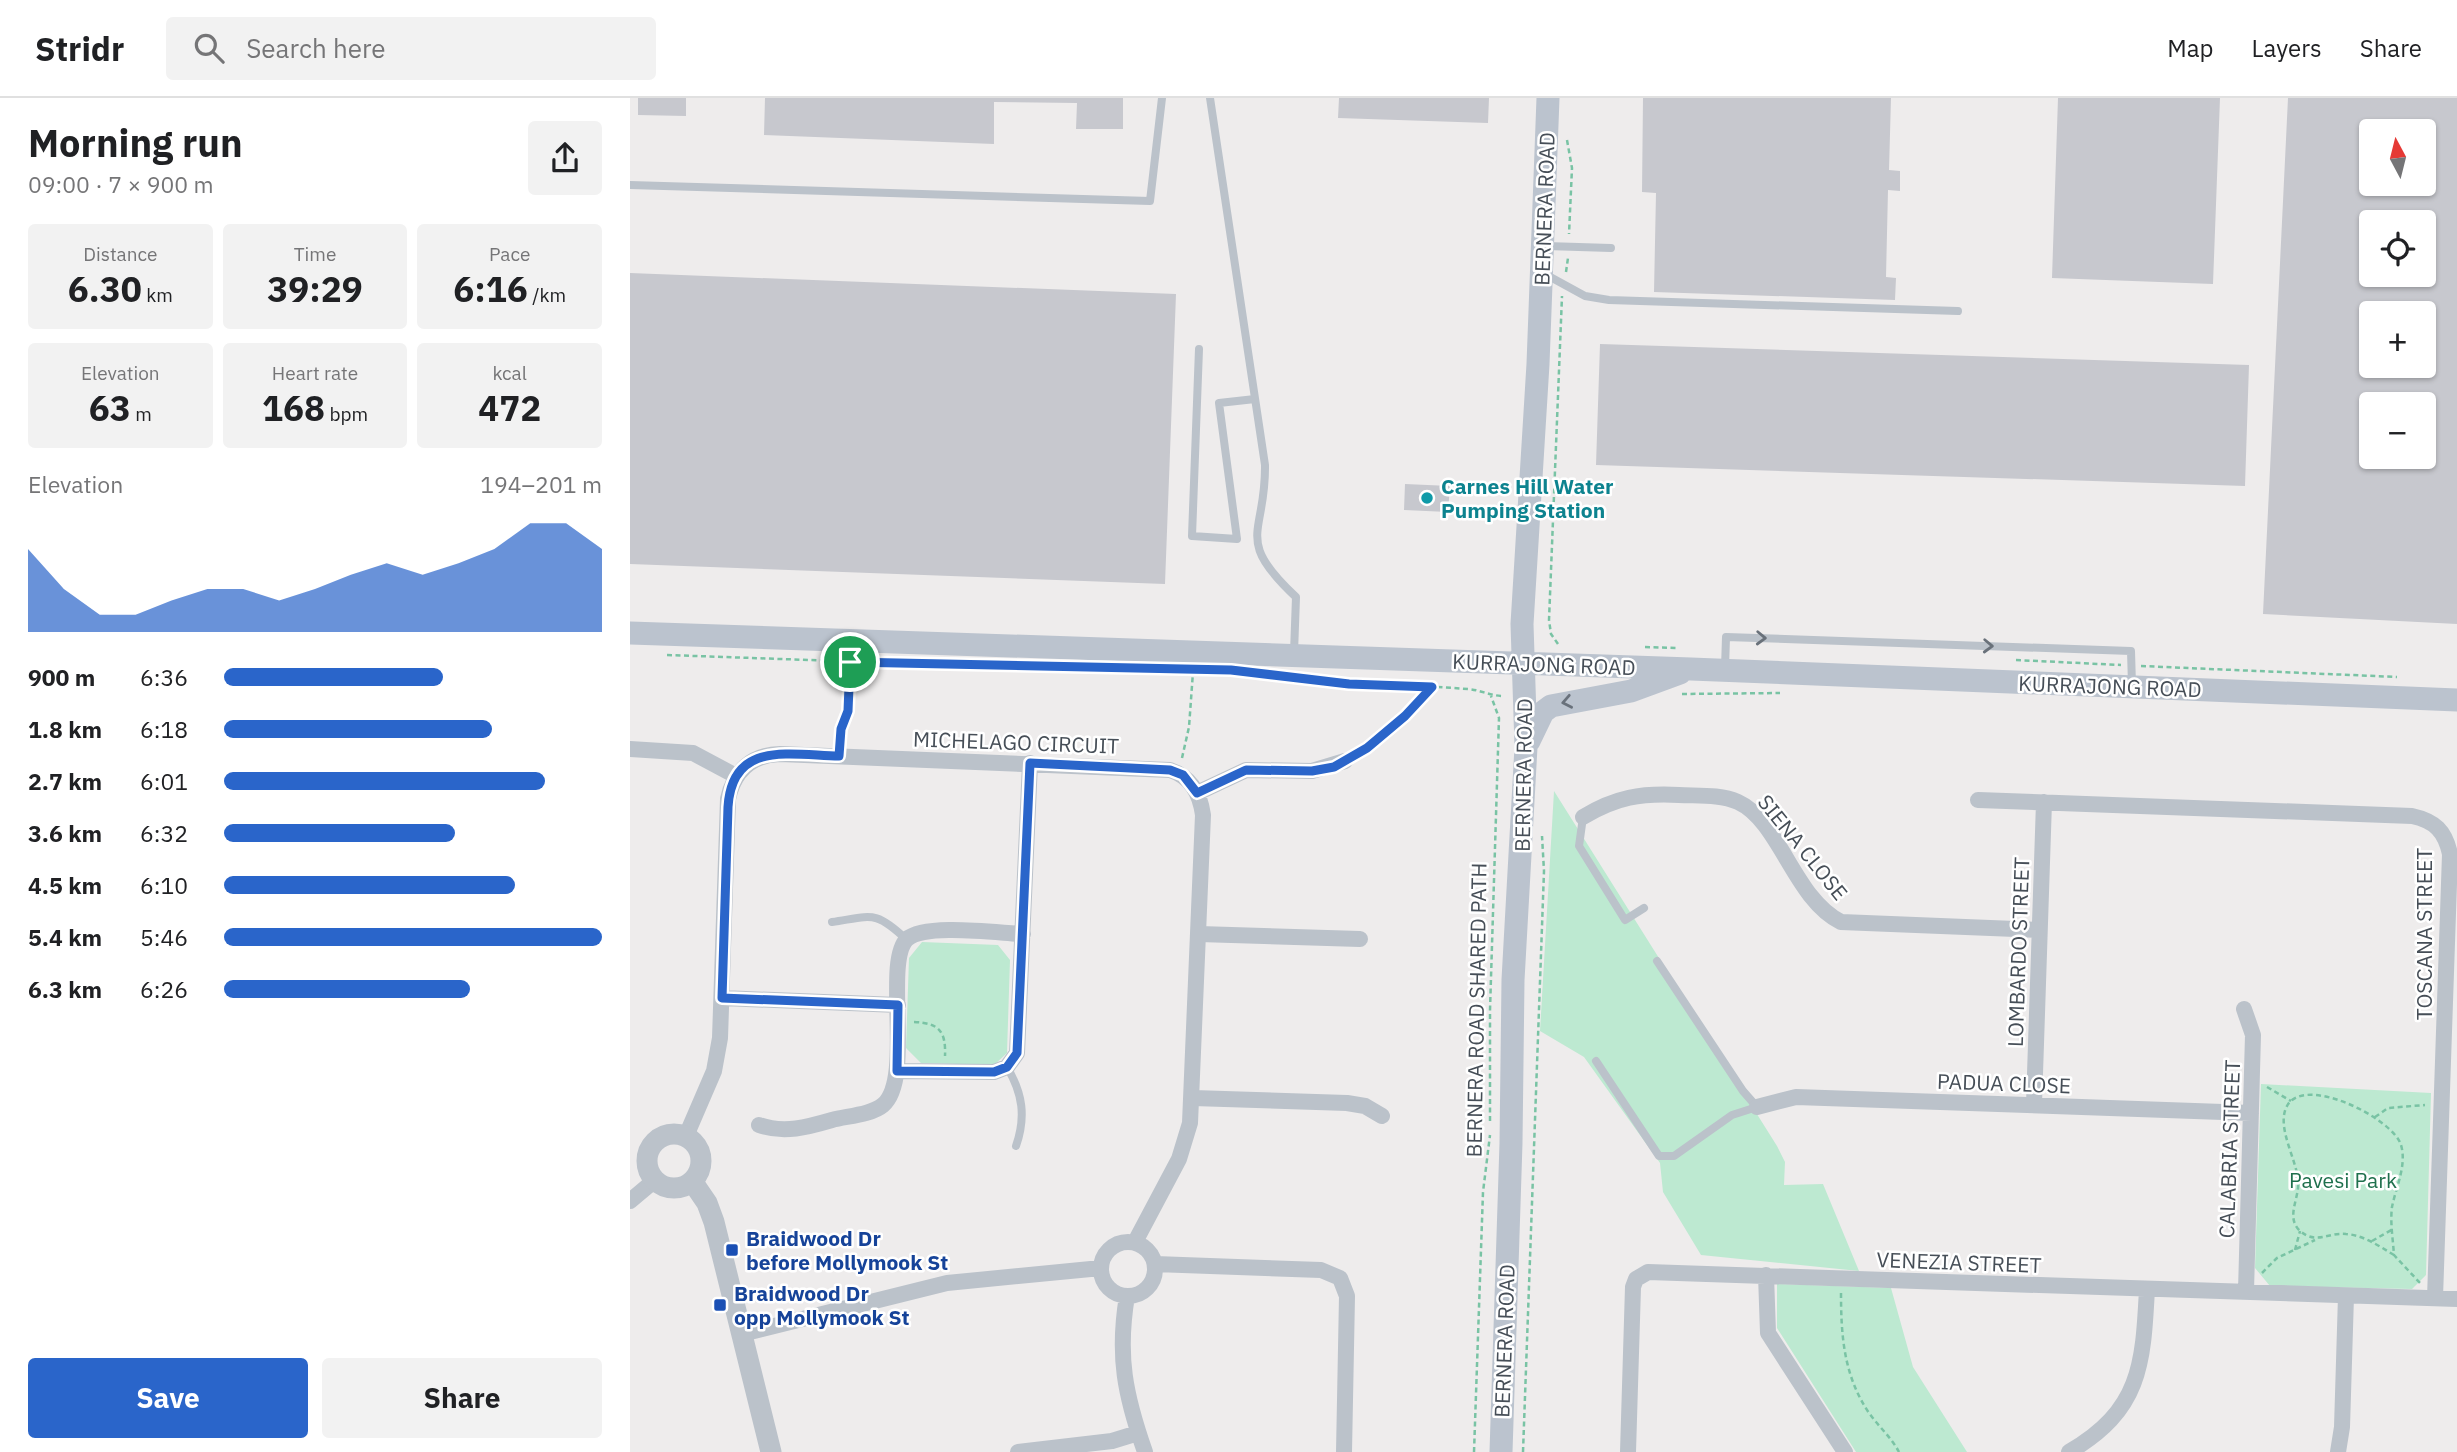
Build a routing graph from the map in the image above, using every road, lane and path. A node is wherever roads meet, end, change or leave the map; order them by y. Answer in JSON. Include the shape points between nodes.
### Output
{"nodes":[{"id":1,"x":1162,"y":98,"type":"edge"},
{"id":2,"x":1210,"y":98,"type":"edge"},
{"id":3,"x":1548,"y":98,"type":"edge"},
{"id":4,"x":1567,"y":134,"type":"dead end"},
{"id":5,"x":630,"y":185,"type":"edge"},
{"id":6,"x":1543,"y":245,"type":"junction"},
{"id":7,"x":1568,"y":247,"type":"junction"},
{"id":8,"x":1611,"y":248,"type":"dead end"},
{"id":9,"x":1541,"y":272,"type":"junction"},
{"id":10,"x":1564,"y":284,"type":"junction"},
{"id":11,"x":1958,"y":311,"type":"dead end"},
{"id":12,"x":1199,"y":349,"type":"dead end"},
{"id":13,"x":1255,"y":399,"type":"junction"},
{"id":14,"x":630,"y":632,"type":"edge"},
{"id":15,"x":1566,"y":645,"type":"dead end"},
{"id":16,"x":1636,"y":647,"type":"dead end"},
{"id":17,"x":657,"y":655,"type":"dead end"},
{"id":18,"x":1294,"y":656,"type":"junction"},
{"id":19,"x":1689,"y":658,"type":"junction"},
{"id":20,"x":2008,"y":660,"type":"dead end"},
{"id":21,"x":850,"y":662,"type":"junction"},
{"id":22,"x":875,"y":662,"type":"dead end"},
{"id":23,"x":1523,"y":664,"type":"junction"},
{"id":24,"x":1203,"y":671,"type":"dead end"},
{"id":25,"x":1725,"y":671,"type":"junction"},
{"id":26,"x":1257,"y":674,"type":"dead end"},
{"id":27,"x":2132,"y":676,"type":"junction"},
{"id":28,"x":2401,"y":677,"type":"dead end"},
{"id":29,"x":1432,"y":687,"type":"junction"},
{"id":30,"x":2457,"y":699,"type":"edge"},
{"id":31,"x":1526,"y":747,"type":"junction"},
{"id":32,"x":630,"y":749,"type":"edge"},
{"id":33,"x":839,"y":756,"type":"junction"},
{"id":34,"x":1345,"y":761,"type":"joint"},
{"id":35,"x":1030,"y":763,"type":"junction"},
{"id":36,"x":1178,"y":774,"type":"junction"},
{"id":37,"x":736,"y":776,"type":"junction"},
{"id":38,"x":1197,"y":793,"type":"junction"},
{"id":39,"x":1978,"y":800,"type":"dead end"},
{"id":40,"x":2044,"y":802,"type":"junction"},
{"id":41,"x":1583,"y":817,"type":"joint"},
{"id":42,"x":1542,"y":829,"type":"dead end"},
{"id":43,"x":1644,"y":908,"type":"dead end"},
{"id":44,"x":832,"y":922,"type":"dead end"},
{"id":45,"x":2038,"y":930,"type":"junction"},
{"id":46,"x":1199,"y":933,"type":"junction"},
{"id":47,"x":1023,"y":934,"type":"junction"},
{"id":48,"x":1360,"y":939,"type":"dead end"},
{"id":49,"x":907,"y":940,"type":"junction"},
{"id":50,"x":1657,"y":961,"type":"dead end"},
{"id":51,"x":722,"y":998,"type":"junction"},
{"id":52,"x":898,"y":1005,"type":"junction"},
{"id":53,"x":2244,"y":1009,"type":"dead end"},
{"id":54,"x":897,"y":1022,"type":"junction"},
{"id":55,"x":1596,"y":1061,"type":"dead end"},
{"id":56,"x":1007,"y":1067,"type":"junction"},
{"id":57,"x":897,"y":1071,"type":"junction"},
{"id":58,"x":945,"y":1072,"type":"junction"},
{"id":59,"x":2252,"y":1084,"type":"junction"},
{"id":60,"x":1193,"y":1098,"type":"junction"},
{"id":61,"x":2291,"y":1101,"type":"junction"},
{"id":62,"x":2034,"y":1104,"type":"junction"},
{"id":63,"x":1758,"y":1107,"type":"junction"},
{"id":64,"x":2442,"y":1107,"type":"junction"},
{"id":65,"x":2251,"y":1113,"type":"junction"},
{"id":66,"x":1382,"y":1116,"type":"dead end"},
{"id":67,"x":2375,"y":1117,"type":"junction"},
{"id":68,"x":760,"y":1125,"type":"dead end"},
{"id":69,"x":686,"y":1136,"type":"junction"},
{"id":70,"x":1016,"y":1146,"type":"dead end"},
{"id":71,"x":639,"y":1147,"type":"edge"},
{"id":72,"x":655,"y":1180,"type":"junction"},
{"id":73,"x":692,"y":1181,"type":"junction"},
{"id":74,"x":630,"y":1201,"type":"edge"},
{"id":75,"x":2393,"y":1229,"type":"junction"},
{"id":76,"x":2300,"y":1231,"type":"junction"},
{"id":77,"x":2316,"y":1239,"type":"junction"},
{"id":78,"x":2372,"y":1241,"type":"junction"},
{"id":79,"x":1135,"y":1242,"type":"junction"},
{"id":80,"x":2295,"y":1250,"type":"junction"},
{"id":81,"x":2394,"y":1255,"type":"junction"},
{"id":82,"x":1155,"y":1264,"type":"junction"},
{"id":83,"x":1101,"y":1268,"type":"junction"},
{"id":84,"x":1766,"y":1275,"type":"junction"},
{"id":85,"x":1842,"y":1279,"type":"junction"},
{"id":86,"x":2147,"y":1289,"type":"junction"},
{"id":87,"x":2246,"y":1291,"type":"junction"},
{"id":88,"x":1127,"y":1296,"type":"junction"},
{"id":89,"x":2346,"y":1296,"type":"junction"},
{"id":90,"x":2435,"y":1298,"type":"junction"},
{"id":91,"x":2457,"y":1299,"type":"edge"},
{"id":92,"x":742,"y":1335,"type":"junction"},
{"id":93,"x":1138,"y":1433,"type":"junction"},
{"id":94,"x":771,"y":1452,"type":"edge"},
{"id":95,"x":1018,"y":1452,"type":"edge"},
{"id":96,"x":1145,"y":1452,"type":"edge"},
{"id":97,"x":1344,"y":1452,"type":"edge"},
{"id":98,"x":1474,"y":1452,"type":"edge"},
{"id":99,"x":1500,"y":1452,"type":"edge"},
{"id":100,"x":1523,"y":1452,"type":"edge"},
{"id":101,"x":1628,"y":1452,"type":"edge"},
{"id":102,"x":1845,"y":1452,"type":"edge"},
{"id":103,"x":1899,"y":1452,"type":"edge"},
{"id":104,"x":2069,"y":1452,"type":"edge"},
{"id":105,"x":2337,"y":1452,"type":"edge"}],
"edges":[{"from":1,"to":5,"type":"lane","via":[[1150,201]]},
{"from":2,"to":13,"type":"lane"},
{"from":3,"to":6,"type":"main road","name":"BERNERA ROAD"},
{"from":4,"to":7,"type":"path","via":[[1572,168]]},
{"from":6,"to":7,"type":"lane"},
{"from":6,"to":9,"type":"main road","name":"BERNERA ROAD"},
{"from":7,"to":8,"type":"lane"},
{"from":7,"to":10,"type":"path"},
{"from":9,"to":10,"type":"lane"},
{"from":9,"to":23,"type":"main road","name":"BERNERA ROAD"},
{"from":10,"to":11,"type":"lane","via":[[1585,296],[1609,300]]},
{"from":10,"to":15,"type":"path","via":[[1549,620],[1558,645]]},
{"from":12,"to":13,"type":"lane","via":[[1192,536],[1237,539],[1219,403]]},
{"from":13,"to":18,"type":"lane","via":[[1265,490],[1254,533],[1272,574],[1296,597]]},
{"from":14,"to":18,"type":"main road","name":"KURRAJONG ROAD"},
{"from":16,"to":19,"type":"path"},
{"from":17,"to":21,"type":"path"},
{"from":18,"to":23,"type":"main road","name":"KURRAJONG ROAD"},
{"from":19,"to":23,"type":"main road","name":"KURRAJONG ROAD"},
{"from":19,"to":25,"type":"main road","name":"KURRAJONG ROAD"},
{"from":19,"to":31,"type":"main road","one_way":true,"via":[[1632,691],[1551,706],[1543,712]]},
{"from":20,"to":27,"type":"path"},
{"from":21,"to":22,"type":"path"},
{"from":21,"to":33,"type":"path","via":[[848,711]]},
{"from":23,"to":31,"type":"main road","name":"BERNERA ROAD"},
{"from":24,"to":36,"type":"path","via":[[1194,672],[1189,727]]},
{"from":25,"to":27,"type":"main road","name":"KURRAJONG ROAD"},
{"from":25,"to":27,"type":"lane","one_way":true,"via":[[1726,637],[2131,651]]},
{"from":26,"to":29,"type":"path"},
{"from":27,"to":28,"type":"path"},
{"from":27,"to":30,"type":"main road","name":"KURRAJONG ROAD"},
{"from":29,"to":34,"type":"path","via":[[1405,716]]},
{"from":29,"to":98,"type":"path","name":"BERNERA ROAD SHARED PATH","via":[[1477,690],[1491,696],[1499,718],[1490,1132],[1483,1192]]},
{"from":31,"to":99,"type":"main road","name":"BERNERA ROAD"},
{"from":32,"to":37,"type":"street","via":[[693,753]]},
{"from":33,"to":35,"type":"street","name":"MICHELAGO CIRCUIT"},
{"from":33,"to":37,"type":"street","name":"MICHELAGO CIRCUIT","via":[[763,755]]},
{"from":34,"to":38,"type":"street","via":[[1312,771],[1246,770]]},
{"from":35,"to":36,"type":"street","name":"MICHELAGO CIRCUIT","via":[[1161,769]]},
{"from":35,"to":47,"type":"street"},
{"from":36,"to":38,"type":"street"},
{"from":37,"to":51,"type":"street","via":[[728,807]]},
{"from":38,"to":46,"type":"street","via":[[1203,815]]},
{"from":39,"to":40,"type":"street","name":"TOSCANA STREET"},
{"from":40,"to":45,"type":"street","name":"LOMBARDO STREET"},
{"from":40,"to":64,"type":"street","name":"TOSCANA STREET","via":[[2412,816],[2433,822],[2445,835],[2450,854]]},
{"from":41,"to":43,"type":"lane","via":[[1579,846],[1625,919]]},
{"from":41,"to":45,"type":"street","name":"SIENA CLOSE","via":[[1630,795],[1727,798],[1753,813],[1816,903],[1841,922]]},
{"from":42,"to":100,"type":"path"},
{"from":44,"to":49,"type":"lane","via":[[883,918]]},
{"from":45,"to":62,"type":"street","name":"LOMBARDO STREET"},
{"from":46,"to":48,"type":"street"},
{"from":46,"to":60,"type":"street"},
{"from":47,"to":49,"type":"street","via":[[929,931]]},
{"from":47,"to":56,"type":"street","via":[[1019,1044]]},
{"from":49,"to":52,"type":"street","via":[[901,954]]},
{"from":50,"to":63,"type":"lane"},
{"from":51,"to":52,"type":"street"},
{"from":51,"to":69,"type":"street","via":[[715,1071]]},
{"from":52,"to":54,"type":"street"},
{"from":53,"to":59,"type":"street","name":"CALABRIA STREET","via":[[2253,1035]]},
{"from":54,"to":57,"type":"street"},
{"from":54,"to":58,"type":"path","via":[[940,1028],[946,1040]]},
{"from":55,"to":63,"type":"lane","via":[[1659,1156],[1674,1156],[1732,1115]]},
{"from":56,"to":58,"type":"street","via":[[994,1072]]},
{"from":56,"to":70,"type":"lane","via":[[1024,1114]]},
{"from":57,"to":58,"type":"street"},
{"from":57,"to":68,"type":"street","via":[[892,1092],[876,1109],[789,1130]]},
{"from":59,"to":61,"type":"path"},
{"from":59,"to":65,"type":"street","name":"CALABRIA STREET"},
{"from":60,"to":66,"type":"street","via":[[1356,1104]]},
{"from":60,"to":79,"type":"street","via":[[1184,1148]]},
{"from":61,"to":67,"type":"path","via":[[2310,1093],[2323,1095]]},
{"from":61,"to":76,"type":"path","via":[[2285,1120],[2299,1182],[2292,1215]]},
{"from":62,"to":63,"type":"street","name":"PADUA CLOSE","via":[[1796,1097]]},
{"from":62,"to":65,"type":"street","name":"PADUA CLOSE"},
{"from":64,"to":67,"type":"path","via":[[2399,1106]]},
{"from":64,"to":90,"type":"street","name":"TOSCANA STREET"},
{"from":65,"to":87,"type":"street","name":"CALABRIA STREET"},
{"from":67,"to":75,"type":"path","via":[[2401,1144]]},
{"from":69,"to":71,"type":"street","via":[[677,1133]]},
{"from":69,"to":73,"type":"street","via":[[700,1153],[700,1168]]},
{"from":71,"to":72,"type":"street"},
{"from":72,"to":73,"type":"street","via":[[669,1187]]},
{"from":72,"to":74,"type":"street"},
{"from":73,"to":92,"type":"street","via":[[715,1222]]},
{"from":75,"to":78,"type":"path"},
{"from":75,"to":81,"type":"path"},
{"from":76,"to":77,"type":"path"},
{"from":76,"to":80,"type":"path"},
{"from":77,"to":78,"type":"path","via":[[2345,1233]]},
{"from":77,"to":80,"type":"path"},
{"from":78,"to":81,"type":"path"},
{"from":79,"to":82,"type":"street","via":[[1148,1249]]},
{"from":79,"to":83,"type":"street","via":[[1116,1244],[1107,1251]]},
{"from":80,"to":87,"type":"path","via":[[2277,1258]]},
{"from":81,"to":90,"type":"path"},
{"from":82,"to":88,"type":"street","via":[[1155,1275],[1146,1289]]},
{"from":82,"to":97,"type":"street","via":[[1321,1270],[1340,1278],[1347,1296]]},
{"from":83,"to":88,"type":"street","via":[[1110,1289]]},
{"from":83,"to":92,"type":"street","via":[[947,1283]]},
{"from":84,"to":85,"type":"street","name":"VENEZIA STREET"},
{"from":84,"to":101,"type":"street","name":"VENEZIA STREET","via":[[1657,1271],[1636,1279]]},
{"from":84,"to":102,"type":"street","via":[[1769,1333]]},
{"from":85,"to":86,"type":"street","name":"VENEZIA STREET"},
{"from":85,"to":103,"type":"path","via":[[1841,1333],[1852,1383]]},
{"from":86,"to":87,"type":"street","name":"VENEZIA STREET"},
{"from":86,"to":104,"type":"street","via":[[2143,1354],[2130,1392],[2104,1427]]},
{"from":87,"to":89,"type":"street","name":"VENEZIA STREET"},
{"from":88,"to":93,"type":"street","via":[[1122,1367]]},
{"from":89,"to":90,"type":"street","name":"VENEZIA STREET"},
{"from":89,"to":105,"type":"street","via":[[2342,1427]]},
{"from":90,"to":91,"type":"street","name":"VENEZIA STREET"},
{"from":92,"to":94,"type":"street"},
{"from":93,"to":95,"type":"street","via":[[1112,1441]]},
{"from":93,"to":96,"type":"street"}]}
